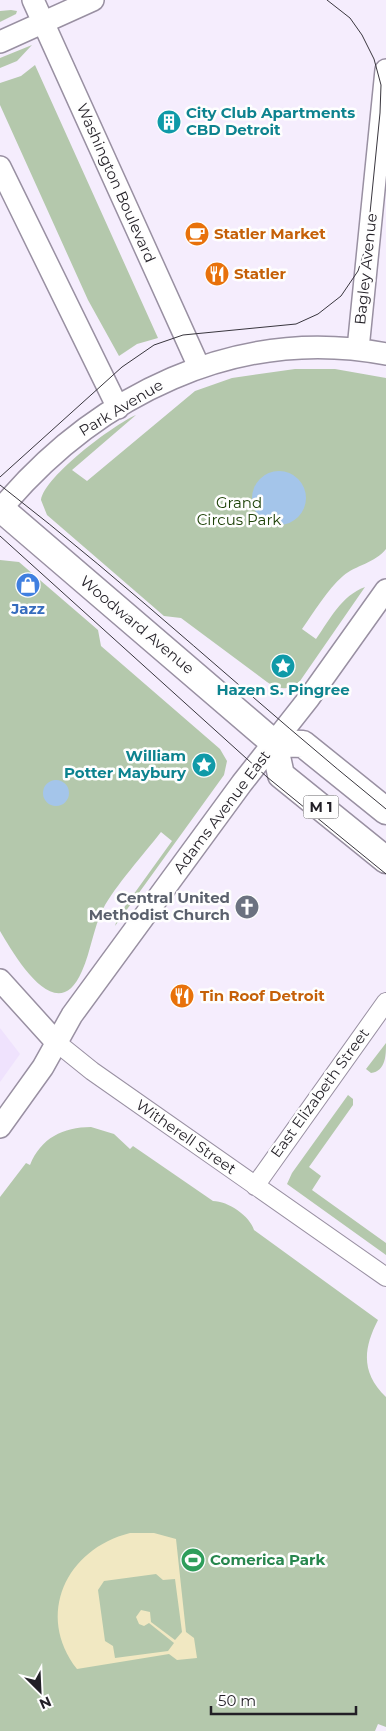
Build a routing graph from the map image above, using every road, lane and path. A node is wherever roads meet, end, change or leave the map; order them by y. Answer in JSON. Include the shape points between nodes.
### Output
{"nodes":[{"id":1,"x":33,"y":0,"type":"edge"},
{"id":2,"x":93,"y":0,"type":"edge"},
{"id":3,"x":43,"y":23,"type":"junction"},
{"id":4,"x":0,"y":42,"type":"edge"},
{"id":5,"x":386,"y":70,"type":"edge"},
{"id":6,"x":0,"y":166,"type":"edge"},
{"id":7,"x":358,"y":349,"type":"junction"},
{"id":8,"x":386,"y":354,"type":"edge"},
{"id":9,"x":199,"y":367,"type":"junction"},
{"id":10,"x":118,"y":408,"type":"junction"},
{"id":11,"x":0,"y":509,"type":"edge"},
{"id":12,"x":386,"y":590,"type":"edge"},
{"id":13,"x":274,"y":743,"type":"junction"},
{"id":14,"x":386,"y":811,"type":"edge"},
{"id":15,"x":386,"y":860,"type":"edge"},
{"id":16,"x":0,"y":980,"type":"edge"},
{"id":17,"x":386,"y":1002,"type":"edge"},
{"id":18,"x":56,"y":1042,"type":"junction"},
{"id":19,"x":0,"y":1128,"type":"edge"},
{"id":20,"x":254,"y":1186,"type":"junction"},
{"id":21,"x":386,"y":1277,"type":"edge"}],
"edges":[{"from":1,"to":3,"type":"street","name":"Washington Boulevard"},
{"from":2,"to":3,"type":"street"},
{"from":3,"to":4,"type":"street"},
{"from":3,"to":9,"type":"street","name":"Washington Boulevard"},
{"from":5,"to":7,"type":"street","name":"Bagley Avenue"},
{"from":6,"to":10,"type":"street"},
{"from":7,"to":8,"type":"street","name":"Park Avenue"},
{"from":7,"to":9,"type":"street","name":"Park Avenue","via":[[295,348],[234,357]]},
{"from":9,"to":10,"type":"street","name":"Park Avenue","via":[[148,388]]},
{"from":10,"to":11,"type":"street","name":"Park Avenue","via":[[76,435]]},
{"from":11,"to":13,"type":"main road","name":"Woodward Avenue"},
{"from":12,"to":13,"type":"street","name":"Adams Avenue East"},
{"from":13,"to":14,"type":"main road","number":"M 1","via":[[303,744]]},
{"from":13,"to":15,"type":"main road","number":"M 1","via":[[281,775]]},
{"from":13,"to":18,"type":"street","name":"Adams Avenue East","via":[[72,1014]]},
{"from":16,"to":18,"type":"street","name":"Witherell Street"},
{"from":17,"to":20,"type":"street","name":"East Elizabeth Street"},
{"from":18,"to":19,"type":"street","name":"Adams Avenue East"},
{"from":18,"to":20,"type":"street","name":"Witherell Street"},
{"from":20,"to":21,"type":"street","name":"Witherell Street"}]}
